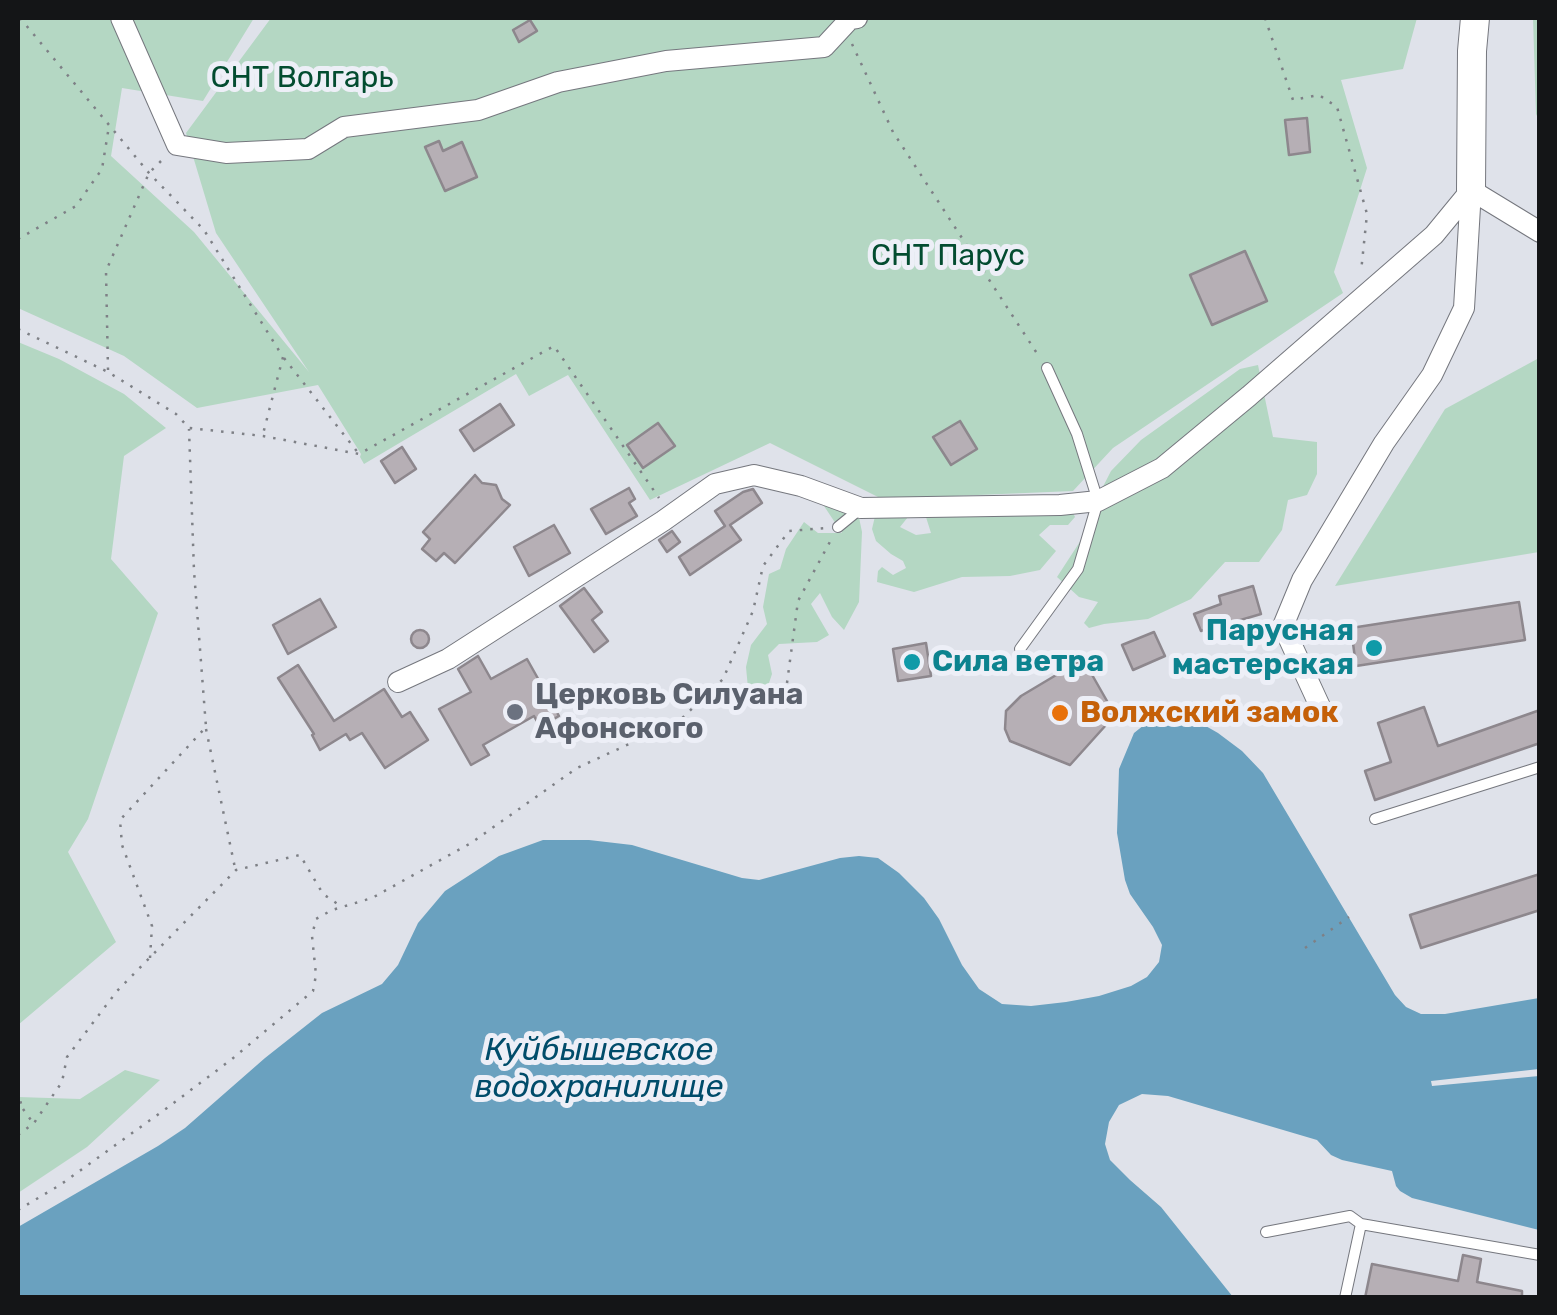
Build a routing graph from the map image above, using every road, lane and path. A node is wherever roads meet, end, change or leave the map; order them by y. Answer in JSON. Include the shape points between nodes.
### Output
{"nodes":[{"id":1,"x":20,"y":18,"type":"edge"},
{"id":2,"x":122,"y":18,"type":"edge"},
{"id":3,"x":853,"y":18,"type":"edge"},
{"id":4,"x":1266,"y":18,"type":"edge"},
{"id":5,"x":1475,"y":18,"type":"edge"},
{"id":6,"x":110,"y":125,"type":"junction"},
{"id":7,"x":178,"y":145,"type":"junction"},
{"id":8,"x":149,"y":172,"type":"junction"},
{"id":9,"x":1472,"y":190,"type":"junction"},
{"id":10,"x":1540,"y":232,"type":"edge"},
{"id":11,"x":18,"y":239,"type":"edge"},
{"id":12,"x":1358,"y":304,"type":"junction"},
{"id":13,"x":18,"y":329,"type":"edge"},
{"id":14,"x":283,"y":357,"type":"junction"},
{"id":15,"x":1047,"y":368,"type":"joint"},
{"id":16,"x":108,"y":372,"type":"junction"},
{"id":17,"x":189,"y":428,"type":"junction"},
{"id":18,"x":263,"y":436,"type":"junction"},
{"id":19,"x":359,"y":454,"type":"junction"},
{"id":20,"x":1098,"y":501,"type":"junction"},
{"id":21,"x":861,"y":508,"type":"junction"},
{"id":22,"x":672,"y":515,"type":"junction"},
{"id":23,"x":838,"y":527,"type":"junction"},
{"id":24,"x":1020,"y":650,"type":"dead end"},
{"id":25,"x":398,"y":682,"type":"dead end"},
{"id":26,"x":787,"y":683,"type":"dead end"},
{"id":27,"x":1322,"y":713,"type":"dead end"},
{"id":28,"x":206,"y":727,"type":"junction"},
{"id":29,"x":1540,"y":767,"type":"edge"},
{"id":30,"x":1374,"y":819,"type":"dead end"},
{"id":31,"x":236,"y":870,"type":"junction"},
{"id":32,"x":342,"y":907,"type":"junction"},
{"id":33,"x":1349,"y":918,"type":"dead end"},
{"id":34,"x":1305,"y":948,"type":"dead end"},
{"id":35,"x":150,"y":958,"type":"junction"},
{"id":36,"x":18,"y":1091,"type":"edge"},
{"id":37,"x":20,"y":1108,"type":"edge"},
{"id":38,"x":34,"y":1124,"type":"junction"},
{"id":39,"x":18,"y":1135,"type":"edge"},
{"id":40,"x":18,"y":1210,"type":"edge"},
{"id":41,"x":1362,"y":1224,"type":"junction"},
{"id":42,"x":1266,"y":1232,"type":"dead end"},
{"id":43,"x":1540,"y":1255,"type":"edge"},
{"id":44,"x":1345,"y":1298,"type":"edge"}],
"edges":[{"from":1,"to":6,"type":"path"},
{"from":2,"to":7,"type":"street"},
{"from":3,"to":7,"type":"street","via":[[824,47],[666,60],[558,82],[478,110],[344,127],[308,149],[226,154]]},
{"from":3,"to":15,"type":"path","via":[[852,43],[893,132]]},
{"from":4,"to":12,"type":"path","via":[[1294,100],[1319,95],[1337,108],[1367,214]]},
{"from":5,"to":9,"type":"street"},
{"from":6,"to":8,"type":"path"},
{"from":6,"to":11,"type":"path","via":[[102,169],[76,206]]},
{"from":7,"to":8,"type":"path"},
{"from":8,"to":14,"type":"path","via":[[204,230]]},
{"from":8,"to":16,"type":"path","via":[[106,271]]},
{"from":9,"to":10,"type":"street"},
{"from":9,"to":12,"type":"street"},
{"from":9,"to":27,"type":"street","via":[[1464,308],[1432,375],[1302,580],[1283,626]]},
{"from":12,"to":20,"type":"street","via":[[1162,468]]},
{"from":13,"to":16,"type":"path"},
{"from":14,"to":18,"type":"path"},
{"from":14,"to":19,"type":"path"},
{"from":15,"to":20,"type":"lane"},
{"from":16,"to":17,"type":"path"},
{"from":17,"to":18,"type":"path"},
{"from":17,"to":28,"type":"path"},
{"from":18,"to":19,"type":"path"},
{"from":19,"to":22,"type":"path","via":[[554,346]]},
{"from":20,"to":21,"type":"street"},
{"from":20,"to":24,"type":"lane","via":[[1078,568]]},
{"from":21,"to":22,"type":"street","via":[[754,474],[715,484]]},
{"from":21,"to":23,"type":"lane"},
{"from":22,"to":25,"type":"street","via":[[448,659]]},
{"from":23,"to":26,"type":"path","via":[[798,601]]},
{"from":23,"to":32,"type":"path","via":[[789,531],[763,566],[753,611],[723,679],[678,721],[577,768],[471,843],[372,898]]},
{"from":28,"to":31,"type":"path"},
{"from":28,"to":35,"type":"path","via":[[120,820],[122,845],[152,926]]},
{"from":29,"to":30,"type":"lane"},
{"from":31,"to":32,"type":"path","via":[[300,855],[323,894]]},
{"from":31,"to":35,"type":"path"},
{"from":32,"to":40,"type":"path","via":[[316,919],[314,991],[140,1128]]},
{"from":33,"to":34,"type":"path"},
{"from":35,"to":38,"type":"path","via":[[66,1057],[62,1082]]},
{"from":36,"to":37,"type":"path"},
{"from":37,"to":38,"type":"path"},
{"from":38,"to":39,"type":"path"},
{"from":41,"to":42,"type":"lane","via":[[1350,1216]]},
{"from":41,"to":43,"type":"lane"},
{"from":41,"to":44,"type":"lane"}]}
